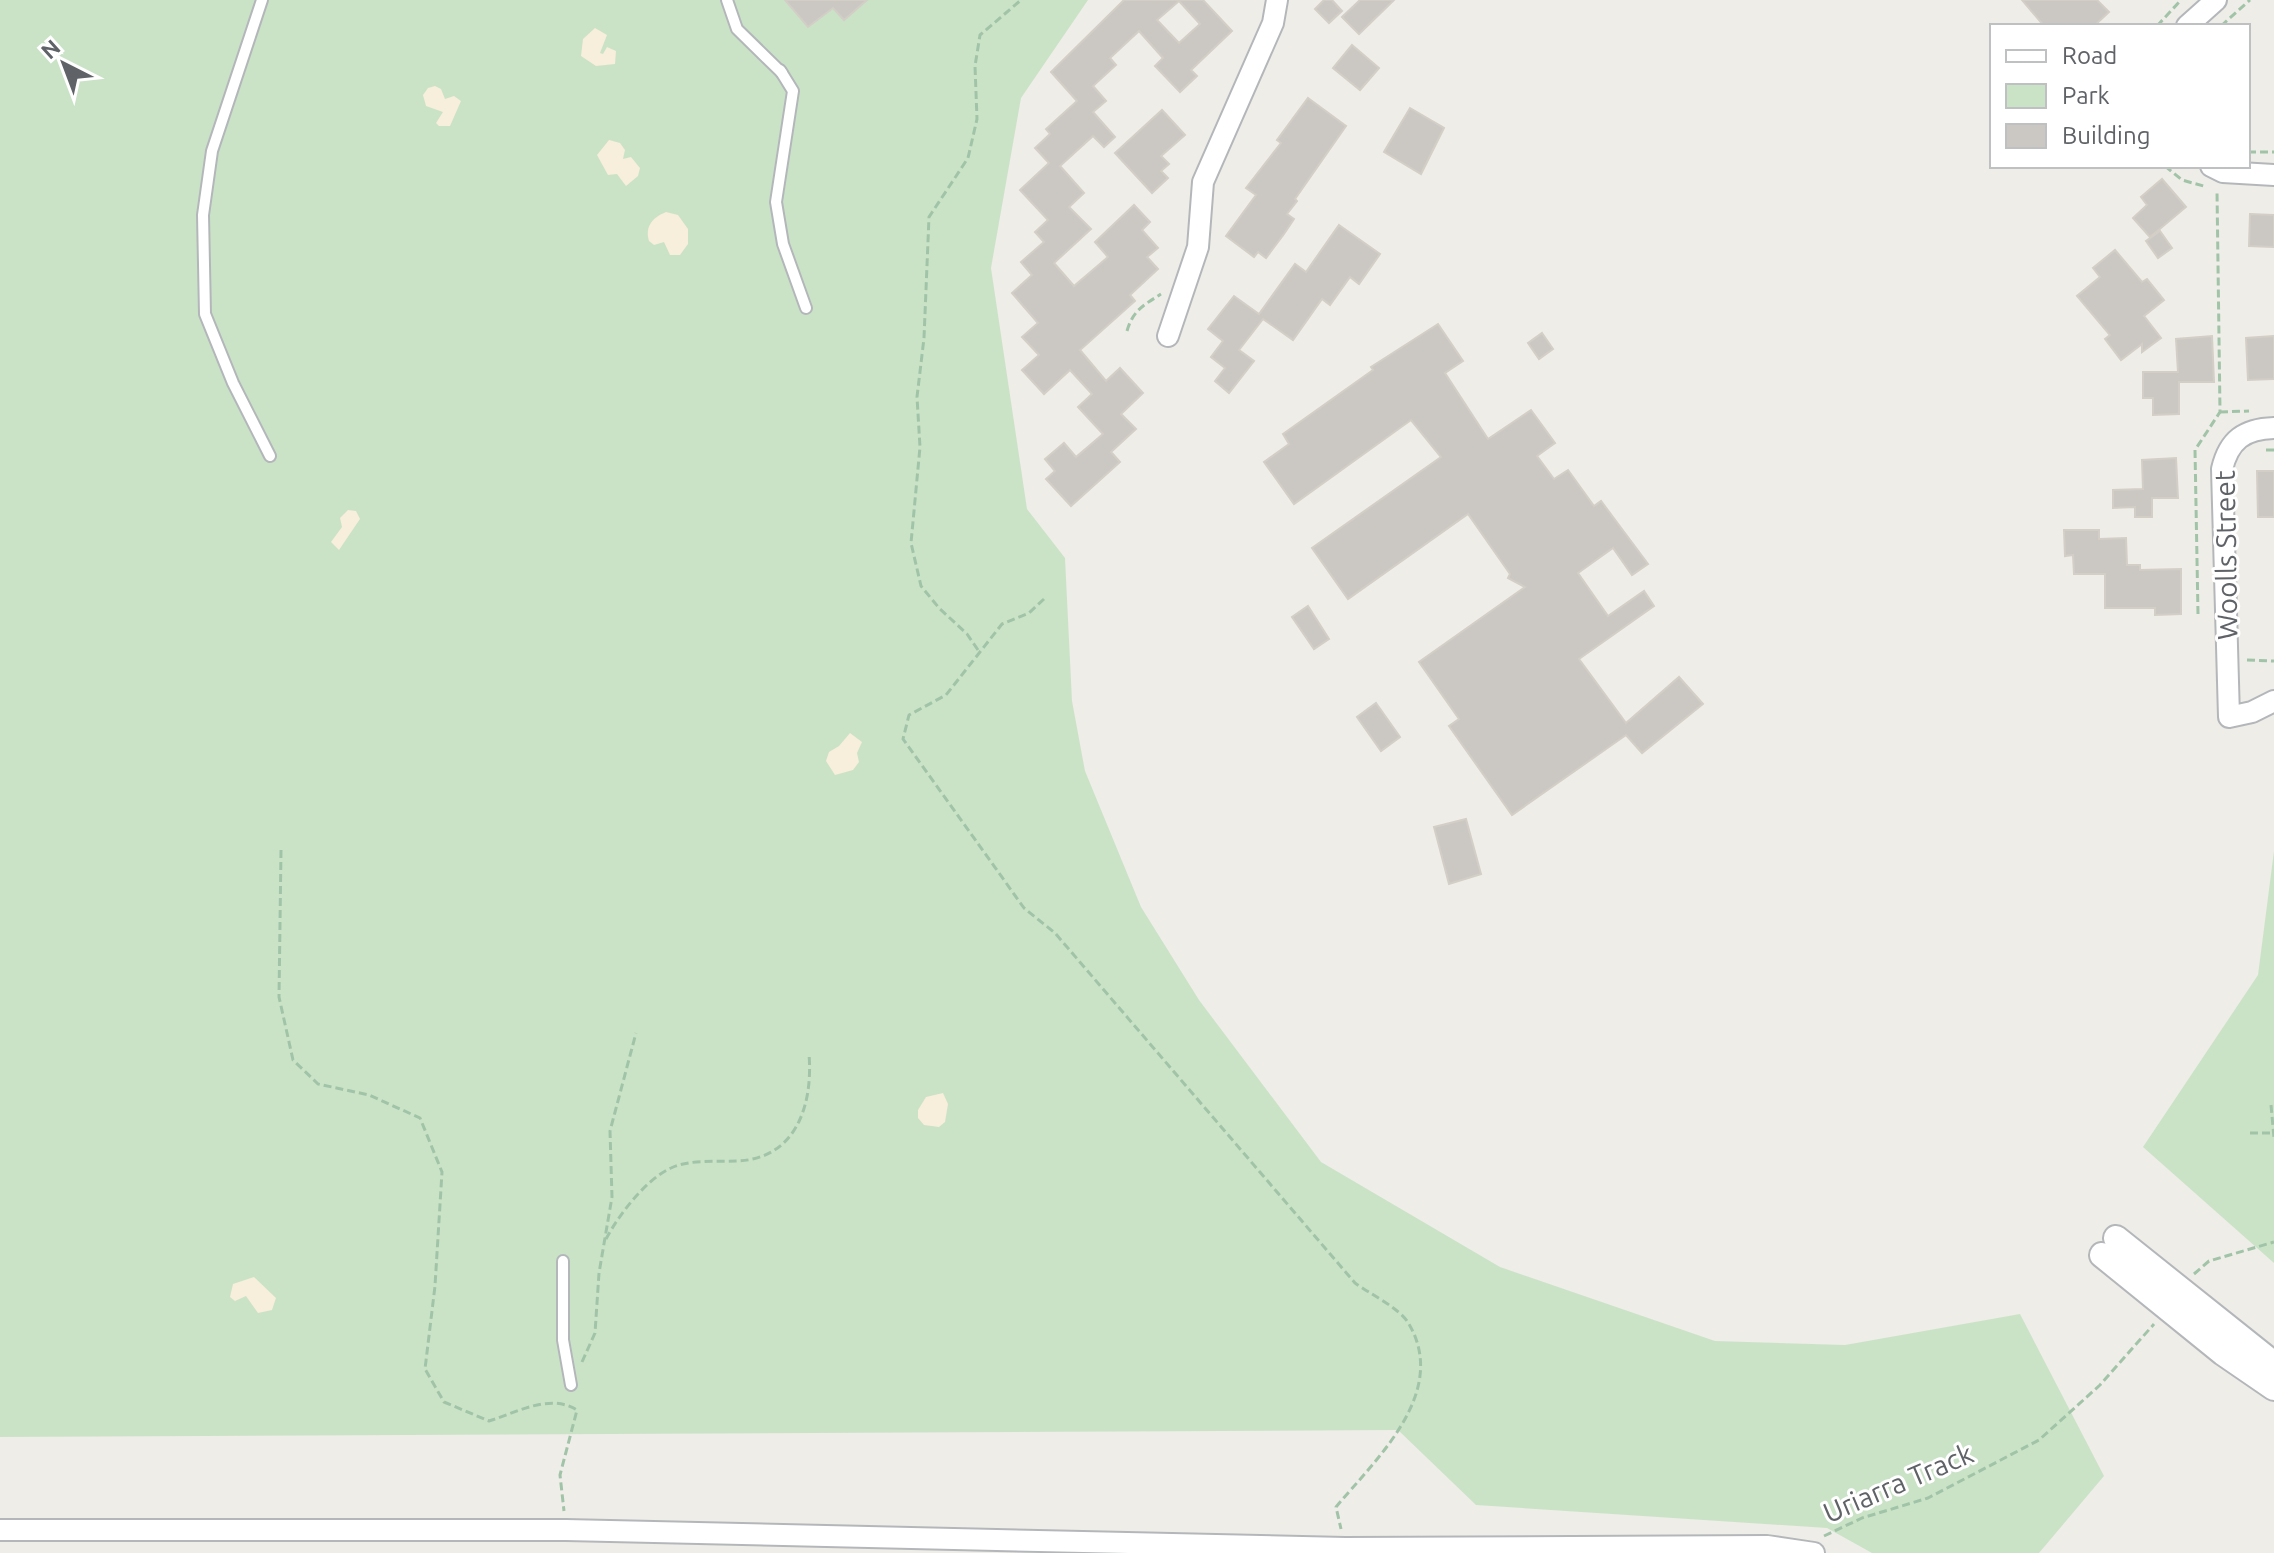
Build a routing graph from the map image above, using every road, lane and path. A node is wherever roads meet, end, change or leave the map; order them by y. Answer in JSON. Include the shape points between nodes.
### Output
{"nodes":[{"id":1,"x":262,"y":0,"type":"edge"},
{"id":2,"x":727,"y":0,"type":"edge"},
{"id":3,"x":1021,"y":0,"type":"edge"},
{"id":4,"x":1277,"y":0,"type":"edge"},
{"id":5,"x":2181,"y":0,"type":"edge"},
{"id":6,"x":2216,"y":0,"type":"edge"},
{"id":7,"x":2250,"y":0,"type":"edge"},
{"id":8,"x":2159,"y":24,"type":"edge"},
{"id":9,"x":2189,"y":24,"type":"edge"},
{"id":10,"x":2223,"y":24,"type":"edge"},
{"id":11,"x":2250,"y":152,"type":"edge"},
{"id":12,"x":2274,"y":152,"type":"edge"},
{"id":13,"x":2167,"y":168,"type":"edge"},
{"id":14,"x":2215,"y":168,"type":"edge"},
{"id":15,"x":2274,"y":175,"type":"edge"},
{"id":16,"x":806,"y":308,"type":"dead end"},
{"id":17,"x":1168,"y":336,"type":"dead end"},
{"id":18,"x":2274,"y":428,"type":"edge"},
{"id":19,"x":270,"y":456,"type":"dead end"},
{"id":20,"x":1044,"y":599,"type":"dead end"},
{"id":21,"x":2198,"y":614,"type":"dead end"},
{"id":22,"x":978,"y":650,"type":"junction"},
{"id":23,"x":2247,"y":661,"type":"dead end"},
{"id":24,"x":2274,"y":661,"type":"edge"},
{"id":25,"x":2274,"y":701,"type":"edge"},
{"id":26,"x":281,"y":850,"type":"dead end"},
{"id":27,"x":636,"y":1033,"type":"dead end"},
{"id":28,"x":809,"y":1054,"type":"dead end"},
{"id":29,"x":2271,"y":1105,"type":"dead end"},
{"id":30,"x":2250,"y":1133,"type":"dead end"},
{"id":31,"x":2273,"y":1136,"type":"edge"},
{"id":32,"x":2274,"y":1242,"type":"edge"},
{"id":33,"x":604,"y":1243,"type":"junction"},
{"id":34,"x":563,"y":1261,"type":"dead end"},
{"id":35,"x":2193,"y":1275,"type":"dead end"},
{"id":36,"x":2154,"y":1324,"type":"dead end"},
{"id":37,"x":2274,"y":1364,"type":"edge"},
{"id":38,"x":571,"y":1385,"type":"joint"},
{"id":39,"x":2274,"y":1388,"type":"edge"},
{"id":40,"x":0,"y":1530,"type":"edge"},
{"id":41,"x":566,"y":1530,"type":"junction"},
{"id":42,"x":1345,"y":1548,"type":"junction"},
{"id":43,"x":1806,"y":1551,"type":"edge"}],
"edges":[{"from":1,"to":19,"type":"lane","via":[[212,151],[203,215],[205,314]]},
{"from":2,"to":16,"type":"lane","via":[[737,29],[793,91],[776,202],[783,244]]},
{"from":3,"to":22,"type":"path","via":[[980,35],[977,119],[968,158],[929,217],[917,397],[920,447],[911,543],[921,586]]},
{"from":4,"to":17,"type":"street","via":[[1273,23],[1203,182],[1198,247]]},
{"from":5,"to":8,"type":"path"},
{"from":6,"to":9,"type":"street"},
{"from":7,"to":10,"type":"path"},
{"from":11,"to":12,"type":"path"},
{"from":13,"to":21,"type":"path","via":[[2182,180],[2219,192],[2220,412],[2195,450]]},
{"from":14,"to":15,"type":"street"},
{"from":18,"to":25,"type":"street","name":"Woolls Street","via":[[2235,438],[2222,469],[2229,717]]},
{"from":20,"to":22,"type":"path","via":[[1029,613],[1002,624]]},
{"from":22,"to":42,"type":"path","via":[[946,695],[909,715],[903,739],[1024,908],[1055,933],[1355,1283],[1409,1322],[1423,1364],[1418,1387],[1400,1430],[1336,1507]]},
{"from":23,"to":24,"type":"path"},
{"from":26,"to":41,"type":"path","via":[[279,997],[293,1060],[318,1084],[369,1095],[420,1118],[442,1172],[425,1369],[444,1402],[489,1421],[563,1401],[577,1410],[560,1475]]},
{"from":27,"to":33,"type":"path","via":[[610,1131],[612,1197]]},
{"from":28,"to":33,"type":"path","via":[[811,1084],[791,1139],[743,1161],[671,1168],[619,1213]]},
{"from":29,"to":31,"type":"path"},
{"from":30,"to":31,"type":"path"},
{"from":32,"to":35,"type":"path","via":[[2209,1261]]},
{"from":33,"to":38,"type":"path","via":[[595,1333]]},
{"from":34,"to":38,"type":"lane","via":[[563,1340]]},
{"from":36,"to":43,"type":"path","name":"Uriarra Track","via":[[2100,1385],[2039,1440],[1928,1498],[1862,1518]]},
{"from":37,"to":39,"type":"street","via":[[2109,1246],[2223,1353]]},
{"from":40,"to":41,"type":"street"},
{"from":41,"to":42,"type":"street"},
{"from":42,"to":43,"type":"street","via":[[1730,1545]]}]}
